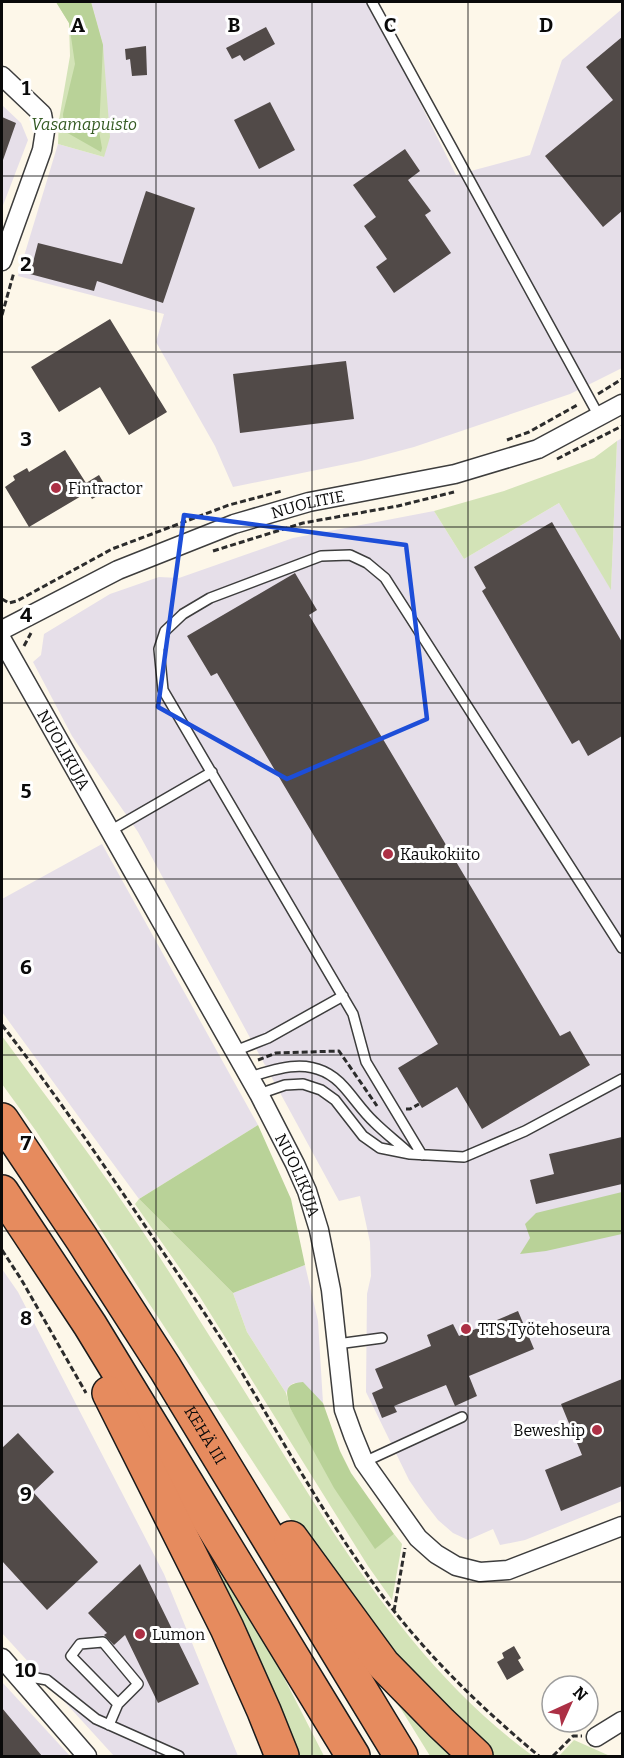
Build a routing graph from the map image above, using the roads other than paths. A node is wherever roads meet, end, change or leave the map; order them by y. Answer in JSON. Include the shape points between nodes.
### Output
{"nodes":[{"id":1,"x":372,"y":2,"type":"edge"},
{"id":2,"x":2,"y":76,"type":"edge"},
{"id":3,"x":2,"y":261,"type":"edge"},
{"id":4,"x":622,"y":404,"type":"edge"},
{"id":5,"x":600,"y":418,"type":"junction"},
{"id":6,"x":2,"y":630,"type":"edge"},
{"id":7,"x":6,"y":648,"type":"edge"},
{"id":8,"x":212,"y":772,"type":"junction"},
{"id":9,"x":110,"y":831,"type":"junction"},
{"id":10,"x":622,"y":948,"type":"edge"},
{"id":11,"x":343,"y":996,"type":"junction"},
{"id":12,"x":236,"y":1051,"type":"junction"},
{"id":13,"x":250,"y":1077,"type":"junction"},
{"id":14,"x":622,"y":1079,"type":"edge"},
{"id":15,"x":259,"y":1094,"type":"junction"},
{"id":16,"x":2,"y":1120,"type":"edge"},
{"id":17,"x":411,"y":1154,"type":"junction"},
{"id":18,"x":422,"y":1155,"type":"junction"},
{"id":19,"x":2,"y":1192,"type":"edge"},
{"id":20,"x":90,"y":1325,"type":"junction"},
{"id":21,"x":382,"y":1338,"type":"dead end"},
{"id":22,"x":336,"y":1344,"type":"junction"},
{"id":23,"x":165,"y":1368,"type":"junction"},
{"id":24,"x":462,"y":1417,"type":"dead end"},
{"id":25,"x":364,"y":1462,"type":"junction"},
{"id":26,"x":622,"y":1526,"type":"edge"},
{"id":27,"x":2,"y":1658,"type":"edge"},
{"id":28,"x":23,"y":1682,"type":"junction"},
{"id":29,"x":118,"y":1704,"type":"junction"},
{"id":30,"x":622,"y":1720,"type":"edge"},
{"id":31,"x":109,"y":1725,"type":"junction"},
{"id":32,"x":596,"y":1737,"type":"dead end"},
{"id":33,"x":87,"y":1756,"type":"edge"},
{"id":34,"x":179,"y":1756,"type":"edge"},
{"id":35,"x":282,"y":1756,"type":"edge"},
{"id":36,"x":353,"y":1756,"type":"edge"},
{"id":37,"x":401,"y":1756,"type":"edge"},
{"id":38,"x":476,"y":1756,"type":"edge"}],
"edges":[{"from":1,"to":5,"type":"lane"},
{"from":2,"to":3,"type":"street","via":[[42,114],[45,131],[42,150]]},
{"from":4,"to":5,"type":"street","name":"NUOLITIE"},
{"from":5,"to":6,"type":"street","name":"NUOLITIE","via":[[538,449],[455,474],[309,501],[234,524],[118,570]]},
{"from":7,"to":9,"type":"street","name":"NUOLIKUJA"},
{"from":8,"to":9,"type":"lane"},
{"from":8,"to":10,"type":"lane","via":[[163,690],[159,649],[165,631],[183,614],[210,598],[321,556],[350,555],[385,578]]},
{"from":8,"to":11,"type":"lane"},
{"from":9,"to":12,"type":"street","name":"NUOLIKUJA"},
{"from":11,"to":12,"type":"lane","via":[[268,1038]]},
{"from":11,"to":18,"type":"lane","via":[[353,1014],[366,1062]]},
{"from":12,"to":13,"type":"street","name":"NUOLIKUJA"},
{"from":13,"to":15,"type":"street","name":"NUOLIKUJA"},
{"from":13,"to":17,"type":"lane","via":[[288,1066],[314,1067],[329,1074],[374,1123]]},
{"from":14,"to":18,"type":"lane","via":[[525,1131],[464,1157]]},
{"from":15,"to":17,"type":"lane","via":[[285,1084],[321,1090],[335,1100],[363,1136],[380,1148]]},
{"from":15,"to":22,"type":"street","name":"NUOLIKUJA","via":[[303,1182],[319,1230],[331,1290]]},
{"from":16,"to":23,"type":"highway","name":"KEHÄ III"},
{"from":17,"to":18,"type":"lane"},
{"from":19,"to":20,"type":"highway"},
{"from":20,"to":35,"type":"highway","via":[[109,1394],[227,1628]]},
{"from":20,"to":36,"type":"highway"},
{"from":21,"to":22,"type":"lane"},
{"from":22,"to":25,"type":"street","name":"NUOLIKUJA","via":[[344,1410]]},
{"from":23,"to":37,"type":"highway","name":"KEHÄ III"},
{"from":23,"to":38,"type":"highway","via":[[233,1450],[266,1504],[383,1664]]},
{"from":24,"to":25,"type":"lane"},
{"from":25,"to":26,"type":"street","name":"NUOLIKUJA","via":[[418,1538],[456,1566],[480,1572],[508,1570]]},
{"from":27,"to":28,"type":"street"},
{"from":28,"to":31,"type":"lane","via":[[47,1680]]},
{"from":28,"to":33,"type":"street"},
{"from":29,"to":29,"type":"lane","via":[[71,1656],[80,1644],[103,1642],[138,1684]]},
{"from":29,"to":31,"type":"lane"},
{"from":30,"to":32,"type":"street"},
{"from":31,"to":34,"type":"lane"}]}
